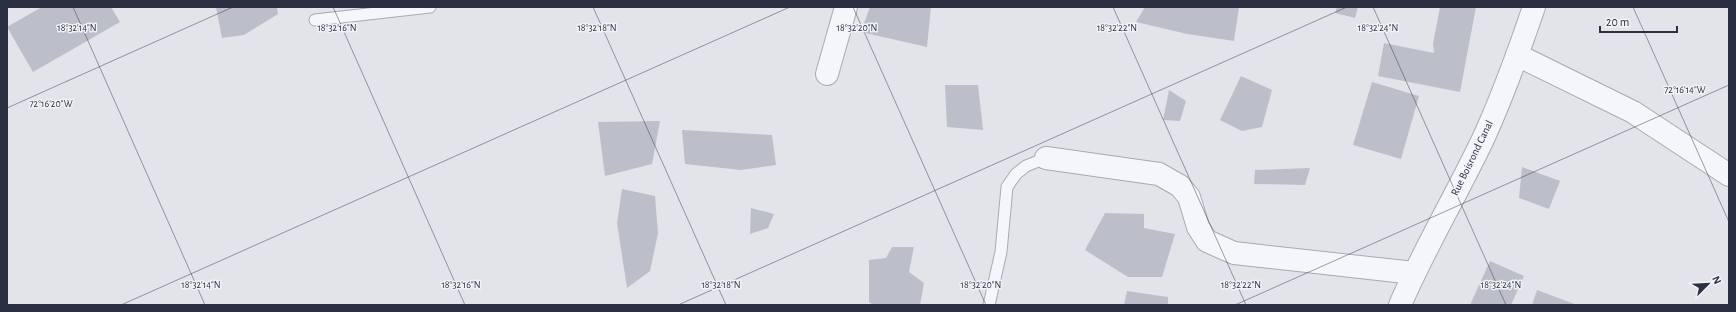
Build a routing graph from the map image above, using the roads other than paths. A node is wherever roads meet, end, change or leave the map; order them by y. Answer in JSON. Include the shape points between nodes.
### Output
{"nodes":[{"id":1,"x":430,"y":7,"type":"edge"},
{"id":2,"x":846,"y":7,"type":"edge"},
{"id":3,"x":1534,"y":7,"type":"edge"},
{"id":4,"x":315,"y":20,"type":"dead end"},
{"id":5,"x":1517,"y":55,"type":"junction"},
{"id":6,"x":827,"y":74,"type":"dead end"},
{"id":7,"x":1046,"y":158,"type":"joint"},
{"id":8,"x":1729,"y":175,"type":"edge"},
{"id":9,"x":1414,"y":273,"type":"junction"},
{"id":10,"x":989,"y":305,"type":"edge"},
{"id":11,"x":1400,"y":305,"type":"edge"}],
"edges":[{"from":1,"to":4,"type":"lane"},
{"from":2,"to":6,"type":"street"},
{"from":3,"to":5,"type":"street","name":"Rue Boisrond Canal"},
{"from":5,"to":8,"type":"street","via":[[1633,112]]},
{"from":5,"to":9,"type":"street","name":"Rue Boisrond Canal","via":[[1484,137]]},
{"from":7,"to":9,"type":"street","via":[[1159,174],[1180,186],[1189,197],[1198,227],[1207,241],[1234,253]]},
{"from":7,"to":10,"type":"lane","via":[[1026,166],[1016,174],[1007,187],[1001,252]]},
{"from":9,"to":11,"type":"street","name":"Rue Boisrond Canal"}]}
